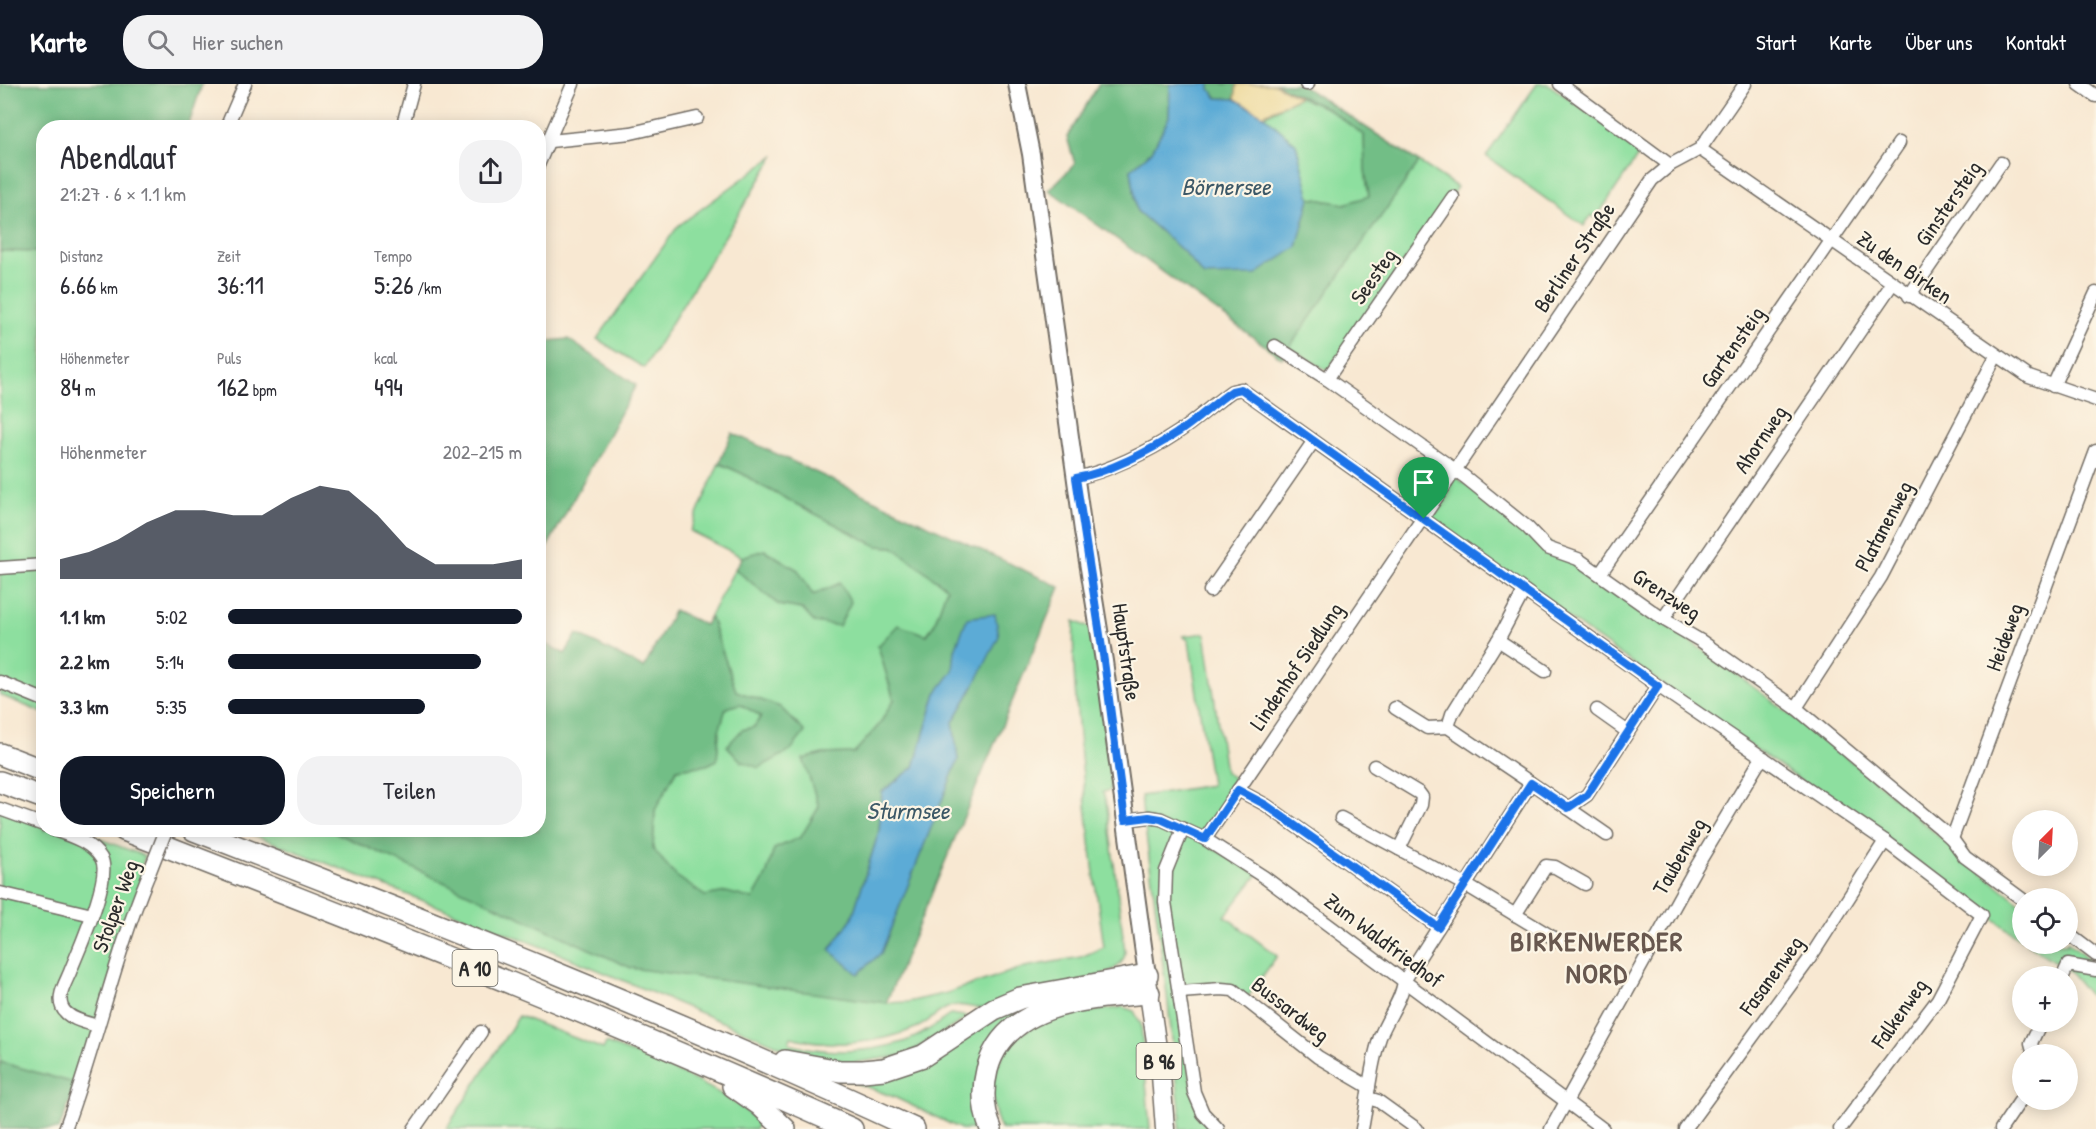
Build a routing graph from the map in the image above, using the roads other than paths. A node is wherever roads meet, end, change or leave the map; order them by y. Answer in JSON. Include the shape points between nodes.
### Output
{"nodes":[{"id":1,"x":245,"y":84,"type":"edge"},
{"id":2,"x":414,"y":84,"type":"edge"},
{"id":3,"x":573,"y":84,"type":"edge"},
{"id":4,"x":1017,"y":84,"type":"edge"},
{"id":5,"x":1560,"y":84,"type":"edge"},
{"id":6,"x":1745,"y":84,"type":"edge"},
{"id":7,"x":2079,"y":84,"type":"edge"},
{"id":8,"x":2096,"y":96,"type":"edge"},
{"id":9,"x":697,"y":118,"type":"dead end"},
{"id":10,"x":229,"y":120,"type":"edge"},
{"id":11,"x":404,"y":120,"type":"edge"},
{"id":12,"x":550,"y":141,"type":"junction"},
{"id":13,"x":1899,"y":143,"type":"dead end"},
{"id":14,"x":546,"y":149,"type":"edge"},
{"id":15,"x":1700,"y":149,"type":"junction"},
{"id":16,"x":2001,"y":163,"type":"dead end"},
{"id":17,"x":1670,"y":165,"type":"junction"},
{"id":18,"x":1453,"y":197,"type":"dead end"},
{"id":19,"x":1832,"y":241,"type":"junction"},
{"id":20,"x":1892,"y":284,"type":"junction"},
{"id":21,"x":2096,"y":293,"type":"edge"},
{"id":22,"x":1909,"y":296,"type":"junction"},
{"id":23,"x":1275,"y":346,"type":"dead end"},
{"id":24,"x":1996,"y":356,"type":"junction"},
{"id":25,"x":1327,"y":379,"type":"junction"},
{"id":26,"x":2052,"y":386,"type":"junction"},
{"id":27,"x":2096,"y":400,"type":"edge"},
{"id":28,"x":1313,"y":442,"type":"junction"},
{"id":29,"x":2096,"y":450,"type":"edge"},
{"id":30,"x":1455,"y":469,"type":"junction"},
{"id":31,"x":1076,"y":478,"type":"junction"},
{"id":32,"x":1424,"y":519,"type":"junction"},
{"id":33,"x":36,"y":566,"type":"edge"},
{"id":34,"x":0,"y":568,"type":"edge"},
{"id":35,"x":1600,"y":574,"type":"junction"},
{"id":36,"x":1210,"y":591,"type":"dead end"},
{"id":37,"x":1524,"y":591,"type":"junction"},
{"id":38,"x":1662,"y":619,"type":"junction"},
{"id":39,"x":1498,"y":640,"type":"junction"},
{"id":40,"x":1545,"y":671,"type":"dead end"},
{"id":41,"x":0,"y":682,"type":"edge"},
{"id":42,"x":1658,"y":686,"type":"junction"},
{"id":43,"x":36,"y":697,"type":"edge"},
{"id":44,"x":1395,"y":708,"type":"dead end"},
{"id":45,"x":1796,"y":708,"type":"junction"},
{"id":46,"x":1597,"y":710,"type":"dead end"},
{"id":47,"x":1448,"y":727,"type":"junction"},
{"id":48,"x":1628,"y":732,"type":"junction"},
{"id":49,"x":0,"y":754,"type":"edge"},
{"id":50,"x":1764,"y":758,"type":"junction"},
{"id":51,"x":1374,"y":766,"type":"dead end"},
{"id":52,"x":36,"y":768,"type":"edge"},
{"id":53,"x":0,"y":782,"type":"edge"},
{"id":54,"x":1531,"y":783,"type":"junction"},
{"id":55,"x":1238,"y":790,"type":"junction"},
{"id":56,"x":36,"y":795,"type":"edge"},
{"id":57,"x":1568,"y":808,"type":"junction"},
{"id":58,"x":0,"y":809,"type":"edge"},
{"id":59,"x":1341,"y":818,"type":"dead end"},
{"id":60,"x":1125,"y":820,"type":"junction"},
{"id":61,"x":36,"y":822,"type":"edge"},
{"id":62,"x":1184,"y":829,"type":"junction"},
{"id":63,"x":1607,"y":835,"type":"dead end"},
{"id":64,"x":72,"y":837,"type":"edge"},
{"id":65,"x":142,"y":837,"type":"edge"},
{"id":66,"x":163,"y":837,"type":"edge"},
{"id":67,"x":212,"y":837,"type":"edge"},
{"id":68,"x":1205,"y":839,"type":"junction"},
{"id":69,"x":1952,"y":839,"type":"junction"},
{"id":70,"x":1885,"y":841,"type":"junction"},
{"id":71,"x":1399,"y":849,"type":"junction"},
{"id":72,"x":1585,"y":884,"type":"dead end"},
{"id":73,"x":1466,"y":885,"type":"junction"},
{"id":74,"x":2012,"y":892,"type":"edge"},
{"id":75,"x":0,"y":894,"type":"edge"},
{"id":76,"x":92,"y":915,"type":"junction"},
{"id":77,"x":1515,"y":915,"type":"junction"},
{"id":78,"x":1438,"y":927,"type":"junction"},
{"id":79,"x":2078,"y":941,"type":"edge"},
{"id":80,"x":1562,"y":943,"type":"dead end"},
{"id":81,"x":2096,"y":955,"type":"edge"},
{"id":82,"x":2096,"y":970,"type":"edge"},
{"id":83,"x":2078,"y":971,"type":"edge"},
{"id":84,"x":1404,"y":981,"type":"junction"},
{"id":85,"x":1148,"y":984,"type":"junction"},
{"id":86,"x":1180,"y":992,"type":"junction"},
{"id":87,"x":98,"y":1026,"type":"junction"},
{"id":88,"x":482,"y":1032,"type":"dead end"},
{"id":89,"x":696,"y":1032,"type":"junction"},
{"id":90,"x":673,"y":1050,"type":"junction"},
{"id":91,"x":1369,"y":1092,"type":"junction"},
{"id":92,"x":1565,"y":1102,"type":"junction"},
{"id":93,"x":2014,"y":1110,"type":"edge"},
{"id":94,"x":65,"y":1129,"type":"edge"},
{"id":95,"x":414,"y":1129,"type":"edge"},
{"id":96,"x":785,"y":1129,"type":"edge"},
{"id":97,"x":852,"y":1129,"type":"edge"},
{"id":98,"x":914,"y":1129,"type":"edge"},
{"id":99,"x":991,"y":1129,"type":"edge"},
{"id":100,"x":1165,"y":1129,"type":"edge"},
{"id":101,"x":1218,"y":1129,"type":"edge"},
{"id":102,"x":1362,"y":1129,"type":"edge"},
{"id":103,"x":1417,"y":1129,"type":"edge"},
{"id":104,"x":1551,"y":1129,"type":"edge"},
{"id":105,"x":1603,"y":1129,"type":"edge"},
{"id":106,"x":1685,"y":1129,"type":"edge"},
{"id":107,"x":1840,"y":1129,"type":"edge"},
{"id":108,"x":2001,"y":1129,"type":"edge"}],
"edges":[{"from":1,"to":10,"type":"street"},
{"from":2,"to":11,"type":"street"},
{"from":3,"to":12,"type":"street"},
{"from":4,"to":31,"type":"main road","name":"Hauptstraße","via":[[1027,130]]},
{"from":5,"to":17,"type":"street"},
{"from":6,"to":15,"type":"street","name":"Berliner Straße"},
{"from":7,"to":8,"type":"street"},
{"from":9,"to":12,"type":"street","via":[[631,132]]},
{"from":12,"to":14,"type":"street"},
{"from":13,"to":19,"type":"street","name":"Gartensteig"},
{"from":15,"to":17,"type":"street","name":"Berliner Straße"},
{"from":15,"to":19,"type":"street","name":"Zu den Birken"},
{"from":16,"to":22,"type":"street","name":"Ginstersteig"},
{"from":17,"to":30,"type":"street","name":"Berliner Straße","via":[[1652,180]]},
{"from":18,"to":25,"type":"street","name":"Seesteg"},
{"from":19,"to":20,"type":"street","name":"Zu den Birken"},
{"from":19,"to":35,"type":"street","name":"Gartensteig"},
{"from":20,"to":22,"type":"street","name":"Zu den Birken"},
{"from":20,"to":38,"type":"street","name":"Ahornweg"},
{"from":21,"to":26,"type":"street"},
{"from":22,"to":24,"type":"street","name":"Zu den Birken"},
{"from":23,"to":25,"type":"street","name":"Grenzweg"},
{"from":24,"to":26,"type":"street","name":"Zu den Birken"},
{"from":24,"to":45,"type":"street","name":"Platanenweg","via":[[1881,577]]},
{"from":25,"to":30,"type":"street","name":"Grenzweg"},
{"from":26,"to":27,"type":"street","name":"Zu den Birken"},
{"from":28,"to":31,"type":"street","via":[[1241,389],[1232,391],[1163,442],[1096,474]]},
{"from":28,"to":32,"type":"street"},
{"from":28,"to":36,"type":"street"},
{"from":29,"to":69,"type":"street","name":"Heideweg"},
{"from":30,"to":32,"type":"street","name":"Lindenhof Siedlung"},
{"from":30,"to":35,"type":"street","name":"Grenzweg","via":[[1547,548],[1578,559]]},
{"from":31,"to":60,"type":"main road","name":"Hauptstraße"},
{"from":32,"to":37,"type":"street"},
{"from":32,"to":55,"type":"street","name":"Lindenhof Siedlung"},
{"from":33,"to":34,"type":"street"},
{"from":35,"to":38,"type":"street","name":"Grenzweg"},
{"from":37,"to":39,"type":"street"},
{"from":37,"to":42,"type":"street"},
{"from":38,"to":45,"type":"street","name":"Grenzweg","via":[[1701,641]]},
{"from":39,"to":40,"type":"street"},
{"from":39,"to":47,"type":"street","via":[[1452,714]]},
{"from":41,"to":43,"type":"street"},
{"from":42,"to":48,"type":"street"},
{"from":42,"to":50,"type":"street"},
{"from":44,"to":47,"type":"street","via":[[1427,728]]},
{"from":45,"to":69,"type":"street","name":"Grenzweg"},
{"from":46,"to":48,"type":"street"},
{"from":47,"to":54,"type":"street"},
{"from":48,"to":57,"type":"street","via":[[1587,795]]},
{"from":49,"to":52,"type":"highway"},
{"from":50,"to":70,"type":"street"},
{"from":50,"to":92,"type":"street","name":"Taubenweg","via":[[1717,832]]},
{"from":51,"to":71,"type":"street","via":[[1422,797]]},
{"from":53,"to":56,"type":"highway"},
{"from":54,"to":57,"type":"street"},
{"from":54,"to":73,"type":"street"},
{"from":55,"to":68,"type":"street","name":"Lindenhof Siedlung"},
{"from":55,"to":78,"type":"street","name":"Zum Waldfriedhof","via":[[1266,805]]},
{"from":57,"to":63,"type":"street"},
{"from":58,"to":61,"type":"street"},
{"from":59,"to":71,"type":"street"},
{"from":60,"to":62,"type":"street","name":"Zum Waldfriedhof","via":[[1154,817]]},
{"from":60,"to":85,"type":"main road","name":"Hauptstraße"},
{"from":62,"to":68,"type":"street","name":"Zum Waldfriedhof"},
{"from":62,"to":86,"type":"street","via":[[1169,861],[1164,885]]},
{"from":64,"to":76,"type":"street","via":[[84,842],[105,866]]},
{"from":65,"to":90,"type":"highway","number":"A 10"},
{"from":66,"to":87,"type":"street","name":"Stolper Weg","bridge":true,"via":[[132,914]]},
{"from":67,"to":89,"type":"highway","number":"A 10"},
{"from":68,"to":84,"type":"street","name":"Zum Waldfriedhof","via":[[1264,877]]},
{"from":69,"to":74,"type":"street","name":"Grenzweg","via":[[1965,857]]},
{"from":70,"to":106,"type":"street","name":"Fasanenweg","via":[[1808,961]]},
{"from":70,"to":107,"type":"street","name":"Falkenweg","via":[[1982,915],[1938,999]]},
{"from":71,"to":73,"type":"street"},
{"from":72,"to":77,"type":"street","via":[[1555,867],[1546,867]]},
{"from":73,"to":77,"type":"street"},
{"from":73,"to":78,"type":"street"},
{"from":75,"to":76,"type":"street"},
{"from":76,"to":87,"type":"street","via":[[61,1000],[62,1008],[70,1015]]},
{"from":77,"to":80,"type":"street"},
{"from":78,"to":84,"type":"street"},
{"from":79,"to":81,"type":"street"},
{"from":82,"to":83,"type":"street"},
{"from":84,"to":91,"type":"street","via":[[1380,1038]]},
{"from":84,"to":92,"type":"street","name":"Zum Waldfriedhof"},
{"from":85,"to":89,"type":"highway","via":[[1020,998],[994,1009],[923,1056],[884,1069],[840,1071],[787,1061]]},
{"from":85,"to":99,"type":"highway","via":[[1117,996],[1050,1008],[1011,1029],[994,1051],[985,1078],[984,1106]]},
{"from":85,"to":100,"type":"main road","name":"Hauptstraße","number":"B 96"},
{"from":86,"to":91,"type":"street","name":"Bussardweg","via":[[1233,990]]},
{"from":86,"to":101,"type":"street","via":[[1194,1092],[1203,1113]]},
{"from":87,"to":94,"type":"street","name":"Stolper Weg"},
{"from":88,"to":95,"type":"street"},
{"from":89,"to":98,"type":"highway","number":"A 10"},
{"from":90,"to":96,"type":"highway","via":[[745,1094]]},
{"from":90,"to":97,"type":"highway","number":"A 10"},
{"from":91,"to":102,"type":"street"},
{"from":91,"to":103,"type":"street","name":"Bussardweg"},
{"from":92,"to":104,"type":"street","name":"Taubenweg"},
{"from":92,"to":105,"type":"street","name":"Zum Waldfriedhof"},
{"from":93,"to":108,"type":"street"}]}
